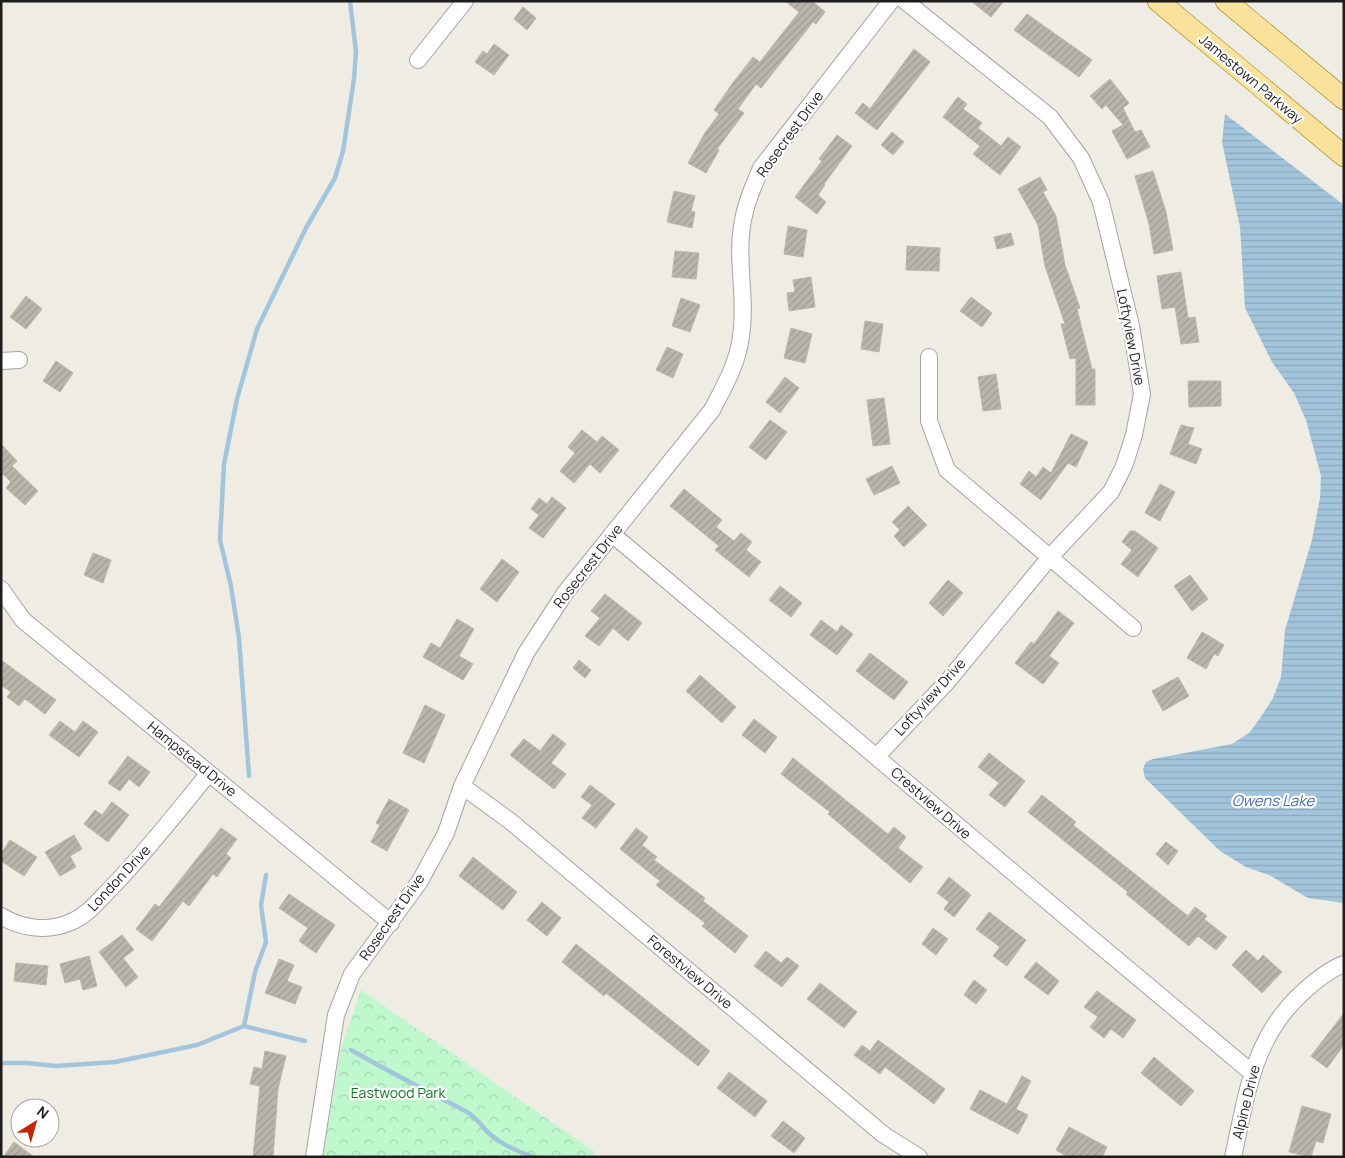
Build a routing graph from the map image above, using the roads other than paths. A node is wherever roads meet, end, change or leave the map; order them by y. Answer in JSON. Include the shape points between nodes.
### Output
{"nodes":[{"id":1,"x":465,"y":1,"type":"edge"},
{"id":2,"x":891,"y":1,"type":"edge"},
{"id":3,"x":905,"y":1,"type":"edge"},
{"id":4,"x":1158,"y":1,"type":"edge"},
{"id":5,"x":1226,"y":1,"type":"edge"},
{"id":6,"x":418,"y":60,"type":"dead end"},
{"id":7,"x":1344,"y":99,"type":"edge"},
{"id":8,"x":1344,"y":156,"type":"edge"},
{"id":9,"x":930,"y":357,"type":"dead end"},
{"id":10,"x":20,"y":360,"type":"dead end"},
{"id":11,"x":1,"y":361,"type":"edge"},
{"id":12,"x":612,"y":534,"type":"junction"},
{"id":13,"x":1050,"y":557,"type":"junction"},
{"id":14,"x":1,"y":589,"type":"edge"},
{"id":15,"x":1133,"y":628,"type":"dead end"},
{"id":16,"x":877,"y":756,"type":"junction"},
{"id":17,"x":209,"y":773,"type":"junction"},
{"id":18,"x":462,"y":786,"type":"junction"},
{"id":19,"x":1,"y":916,"type":"edge"},
{"id":20,"x":391,"y":923,"type":"junction"},
{"id":21,"x":1344,"y":964,"type":"edge"},
{"id":22,"x":1251,"y":1072,"type":"junction"},
{"id":23,"x":314,"y":1157,"type":"edge"},
{"id":24,"x":919,"y":1157,"type":"edge"},
{"id":25,"x":1233,"y":1157,"type":"edge"}],
"edges":[{"from":1,"to":6,"type":"street"},
{"from":2,"to":12,"type":"street","name":"Rosecrest Drive","via":[[761,168],[747,200],[741,228],[744,294],[741,336],[729,378],[712,410]]},
{"from":3,"to":13,"type":"street","name":"Loftyview Drive","via":[[1050,117],[1081,158],[1101,202],[1131,326],[1142,394],[1134,435],[1111,492]]},
{"from":4,"to":8,"type":"main road","name":"Jamestown Parkway"},
{"from":5,"to":7,"type":"main road"},
{"from":9,"to":13,"type":"street","via":[[929,420],[947,470]]},
{"from":10,"to":11,"type":"street"},
{"from":12,"to":16,"type":"street","name":"Crestview Drive"},
{"from":12,"to":18,"type":"street","name":"Rosecrest Drive","via":[[565,593],[526,653]]},
{"from":13,"to":15,"type":"street"},
{"from":13,"to":16,"type":"street","name":"Loftyview Drive","via":[[947,682]]},
{"from":14,"to":17,"type":"street","name":"Hampstead Drive","via":[[24,620]]},
{"from":16,"to":22,"type":"street","name":"Crestview Drive"},
{"from":17,"to":19,"type":"street","name":"London Drive","via":[[137,861],[89,912],[57,927],[38,928],[23,926]]},
{"from":17,"to":20,"type":"street","name":"Hampstead Drive"},
{"from":18,"to":20,"type":"street","name":"Rosecrest Drive","via":[[446,833],[420,881]]},
{"from":18,"to":24,"type":"street","name":"Forestview Drive","via":[[510,821],[884,1135]]},
{"from":20,"to":23,"type":"street","name":"Rosecrest Drive","via":[[352,974],[336,1015]]},
{"from":21,"to":22,"type":"street","name":"Alpine Drive","via":[[1314,981],[1289,1004],[1272,1027]]},
{"from":22,"to":25,"type":"street","name":"Alpine Drive"}]}
